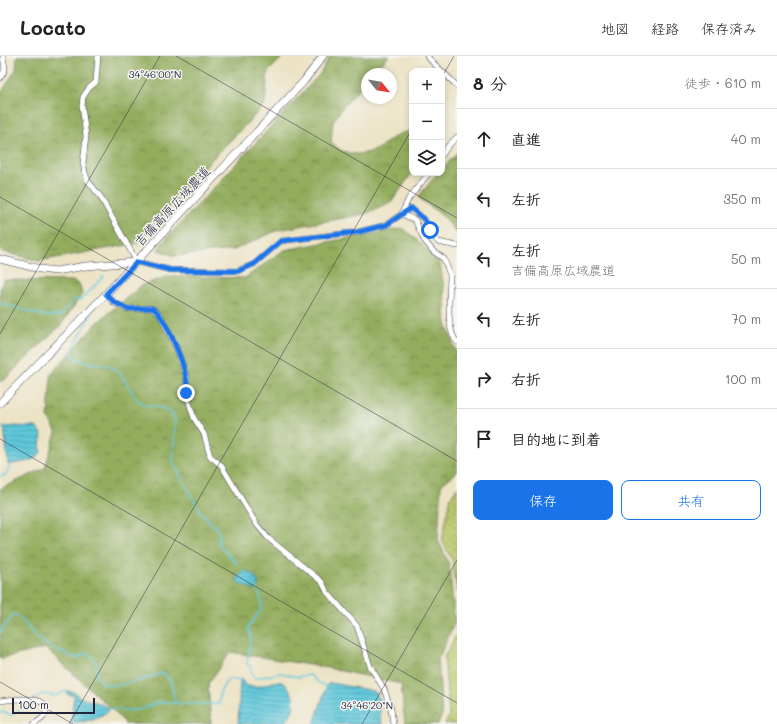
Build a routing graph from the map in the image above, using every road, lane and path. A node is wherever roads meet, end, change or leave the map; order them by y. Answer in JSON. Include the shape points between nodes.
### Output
{"nodes":[{"id":1,"x":3,"y":56,"type":"edge"},
{"id":2,"x":98,"y":56,"type":"edge"},
{"id":3,"x":323,"y":56,"type":"edge"},
{"id":4,"x":427,"y":56,"type":"edge"},
{"id":5,"x":0,"y":78,"type":"edge"},
{"id":6,"x":457,"y":86,"type":"edge"},
{"id":7,"x":457,"y":137,"type":"edge"},
{"id":8,"x":445,"y":150,"type":"edge"},
{"id":9,"x":427,"y":176,"type":"edge"},
{"id":10,"x":402,"y":214,"type":"junction"},
{"id":11,"x":457,"y":246,"type":"edge"},
{"id":12,"x":0,"y":259,"type":"edge"},
{"id":13,"x":137,"y":262,"type":"junction"},
{"id":14,"x":106,"y":294,"type":"junction"},
{"id":15,"x":457,"y":342,"type":"edge"},
{"id":16,"x":0,"y":403,"type":"edge"},
{"id":17,"x":0,"y":701,"type":"edge"},
{"id":18,"x":34,"y":724,"type":"edge"},
{"id":19,"x":393,"y":724,"type":"edge"}],
"edges":[{"from":1,"to":5,"type":"street","via":[[6,67]]},
{"from":2,"to":13,"type":"street","via":[[96,82],[83,97],[86,136],[84,173]]},
{"from":3,"to":13,"type":"street","name":"吉備高原広域農道","via":[[304,81]]},
{"from":4,"to":6,"type":"street"},
{"from":7,"to":8,"type":"street"},
{"from":9,"to":10,"type":"street","via":[[409,198]]},
{"from":10,"to":11,"type":"street","via":[[411,208],[424,219],[438,242]]},
{"from":10,"to":13,"type":"street","via":[[386,225],[358,232],[281,241],[254,264],[238,271],[170,270]]},
{"from":10,"to":15,"type":"street","via":[[415,220],[424,240],[444,259],[448,267],[450,324]]},
{"from":12,"to":13,"type":"street","via":[[56,271]]},
{"from":13,"to":14,"type":"street","name":"吉備高原広域農道"},
{"from":14,"to":16,"type":"street","name":"吉備高原広域農道"},
{"from":14,"to":19,"type":"street","via":[[114,302],[128,309],[152,308],[160,315],[187,378],[186,393],[194,418],[204,434],[210,456],[221,465],[264,534],[322,582],[357,626],[370,666],[384,689],[391,708]]},
{"from":17,"to":18,"type":"street","via":[[21,699],[42,702],[46,709],[44,716]]}]}
